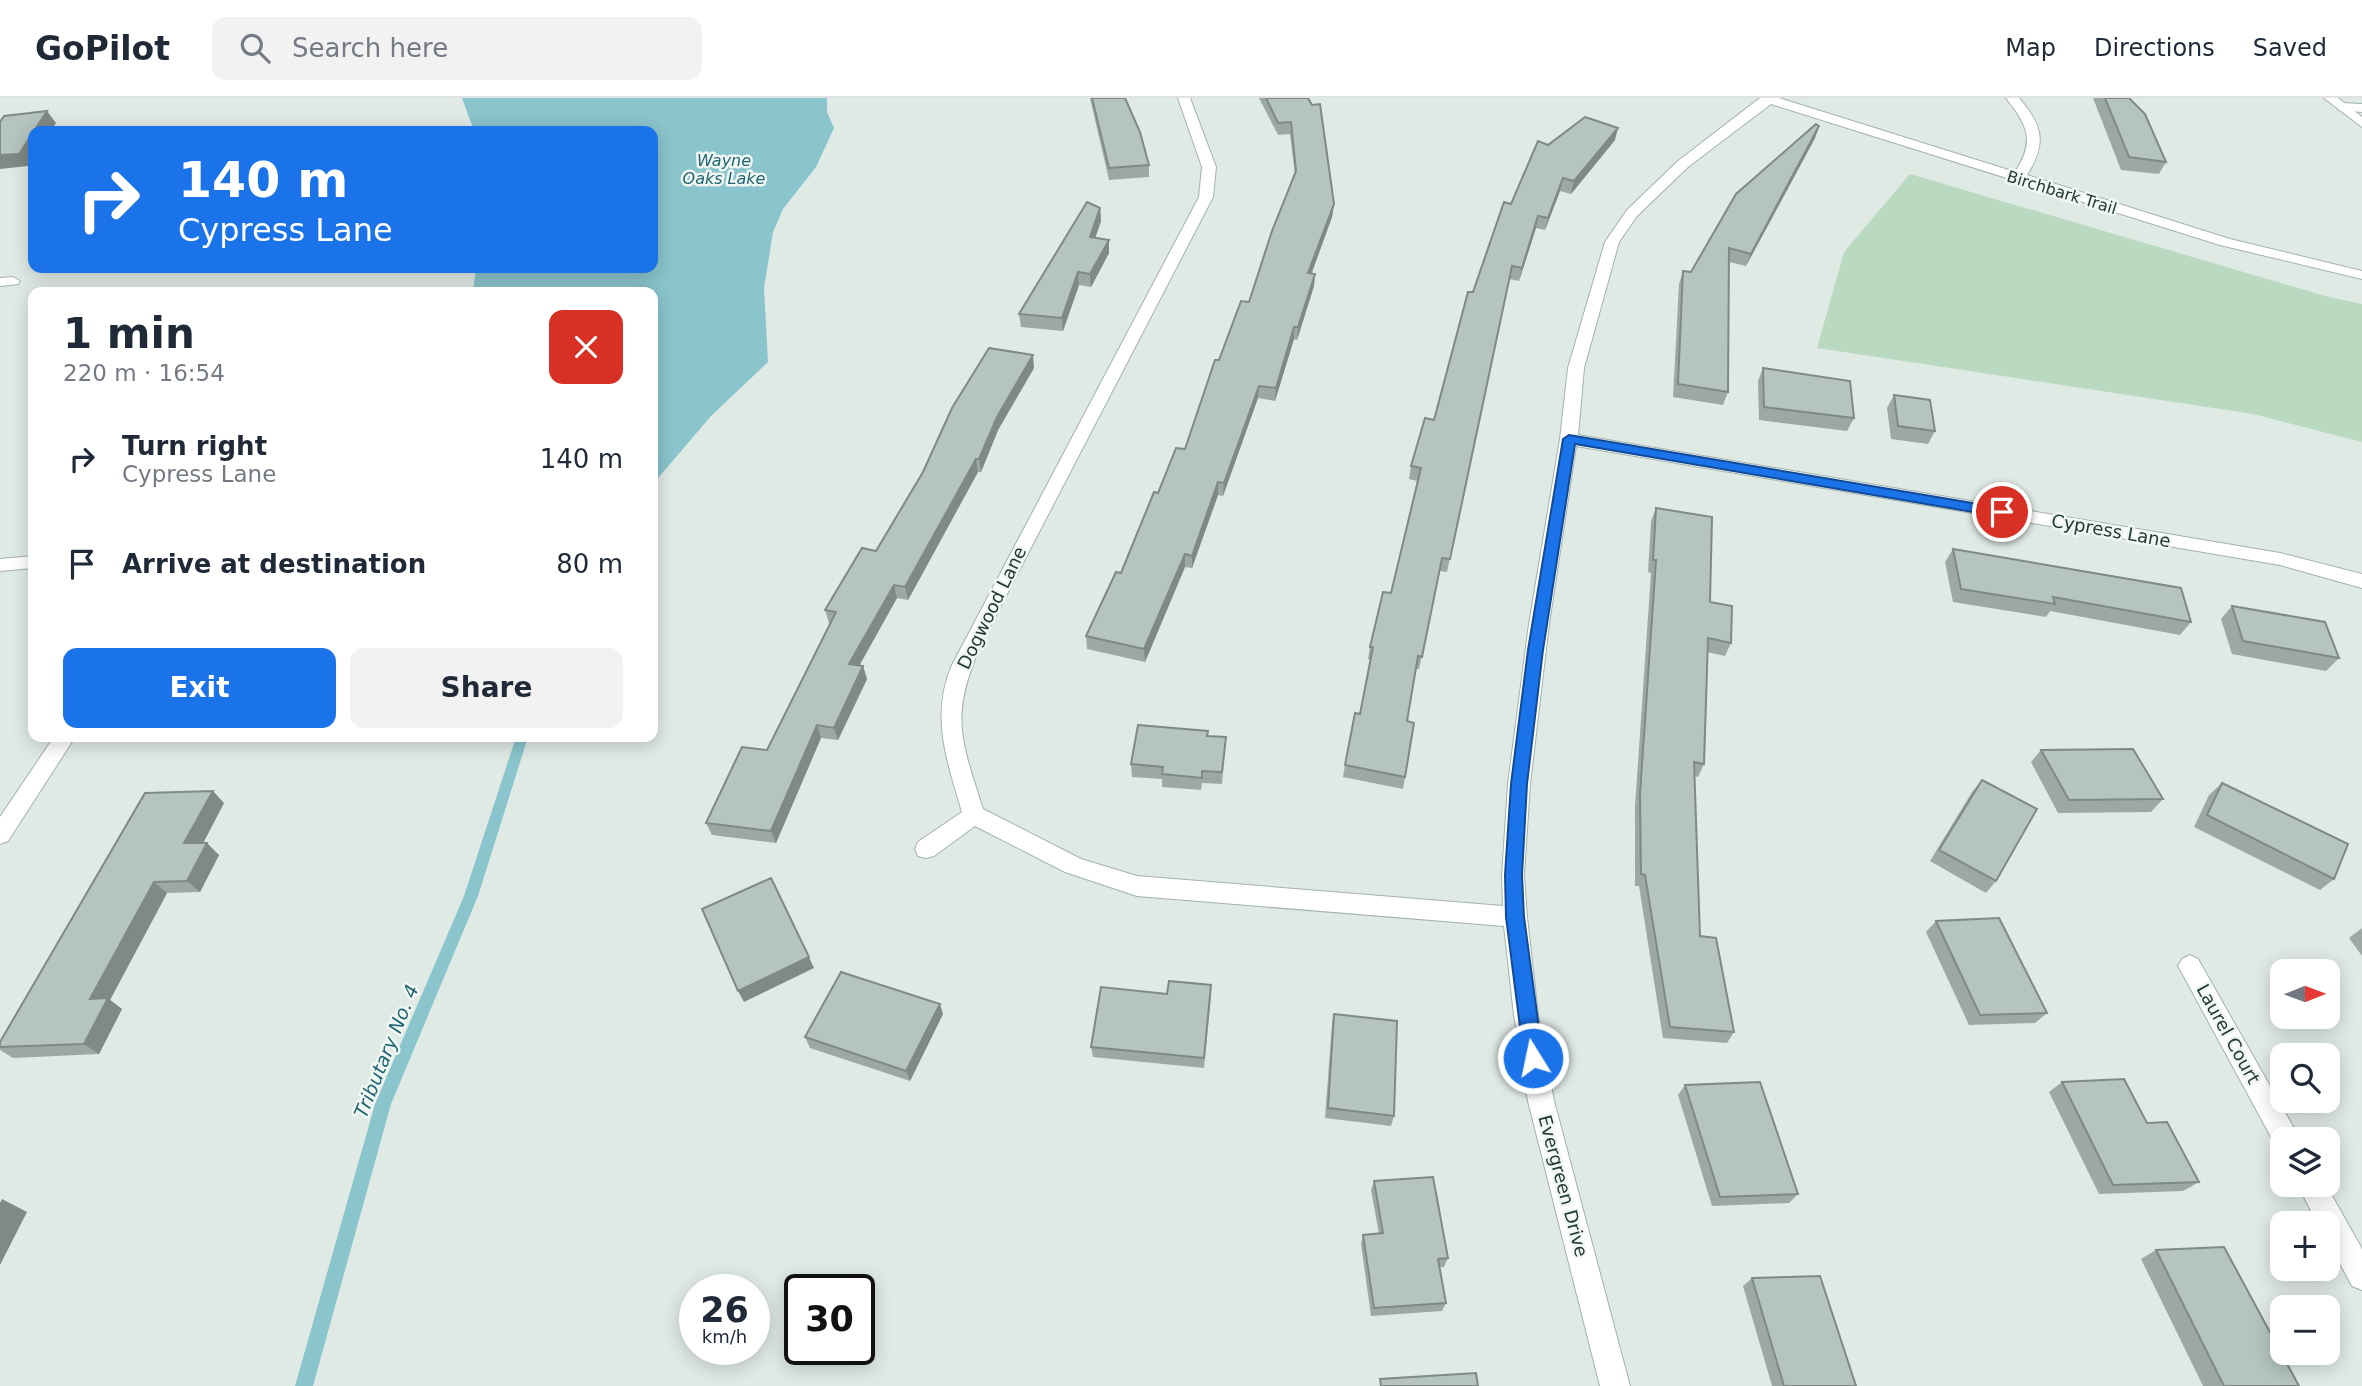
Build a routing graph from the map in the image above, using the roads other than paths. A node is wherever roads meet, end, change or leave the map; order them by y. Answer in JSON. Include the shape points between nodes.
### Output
{"nodes":[{"id":1,"x":1184,"y":98,"type":"edge"},
{"id":2,"x":2012,"y":98,"type":"edge"},
{"id":3,"x":2330,"y":98,"type":"edge"},
{"id":4,"x":1767,"y":99,"type":"edge"},
{"id":5,"x":2342,"y":107,"type":"junction"},
{"id":6,"x":2362,"y":108,"type":"edge"},
{"id":7,"x":2362,"y":123,"type":"edge"},
{"id":8,"x":2018,"y":178,"type":"junction"},
{"id":9,"x":2362,"y":275,"type":"edge"},
{"id":10,"x":1569,"y":439,"type":"junction"},
{"id":11,"x":28,"y":562,"type":"edge"},
{"id":12,"x":0,"y":565,"type":"edge"},
{"id":13,"x":2362,"y":582,"type":"edge"},
{"id":14,"x":62,"y":742,"type":"edge"},
{"id":15,"x":974,"y":815,"type":"junction"},
{"id":16,"x":0,"y":835,"type":"edge"},
{"id":17,"x":926,"y":849,"type":"dead end"},
{"id":18,"x":1515,"y":917,"type":"junction"},
{"id":19,"x":2190,"y":966,"type":"dead end"},
{"id":20,"x":2279,"y":1127,"type":"edge"},
{"id":21,"x":2318,"y":1197,"type":"edge"},
{"id":22,"x":2362,"y":1276,"type":"edge"},
{"id":23,"x":1615,"y":1386,"type":"edge"}],
"edges":[{"from":1,"to":15,"type":"street","name":"Dogwood Lane","via":[[1209,167],[1206,197],[971,644],[954,687],[951,737]]},
{"from":2,"to":8,"type":"street","via":[[2030,119],[2036,142]]},
{"from":3,"to":5,"type":"street"},
{"from":4,"to":8,"type":"street","name":"Birchbark Trail"},
{"from":4,"to":10,"type":"street","name":"Evergreen Drive","via":[[1657,187],[1612,242],[1576,368]]},
{"from":5,"to":6,"type":"street"},
{"from":5,"to":7,"type":"street"},
{"from":8,"to":9,"type":"street","name":"Birchbark Trail","via":[[2225,242]]},
{"from":10,"to":13,"type":"street","name":"Cypress Lane","via":[[2280,559]]},
{"from":10,"to":18,"type":"street","name":"Evergreen Drive","via":[[1519,784]]},
{"from":11,"to":12,"type":"street"},
{"from":14,"to":16,"type":"street"},
{"from":15,"to":17,"type":"street"},
{"from":15,"to":18,"type":"street","via":[[1068,866],[1137,886]]},
{"from":18,"to":23,"type":"street","name":"Evergreen Drive","via":[[1541,1101]]},
{"from":19,"to":20,"type":"street","name":"Laurel Court"},
{"from":21,"to":22,"type":"street"}]}
